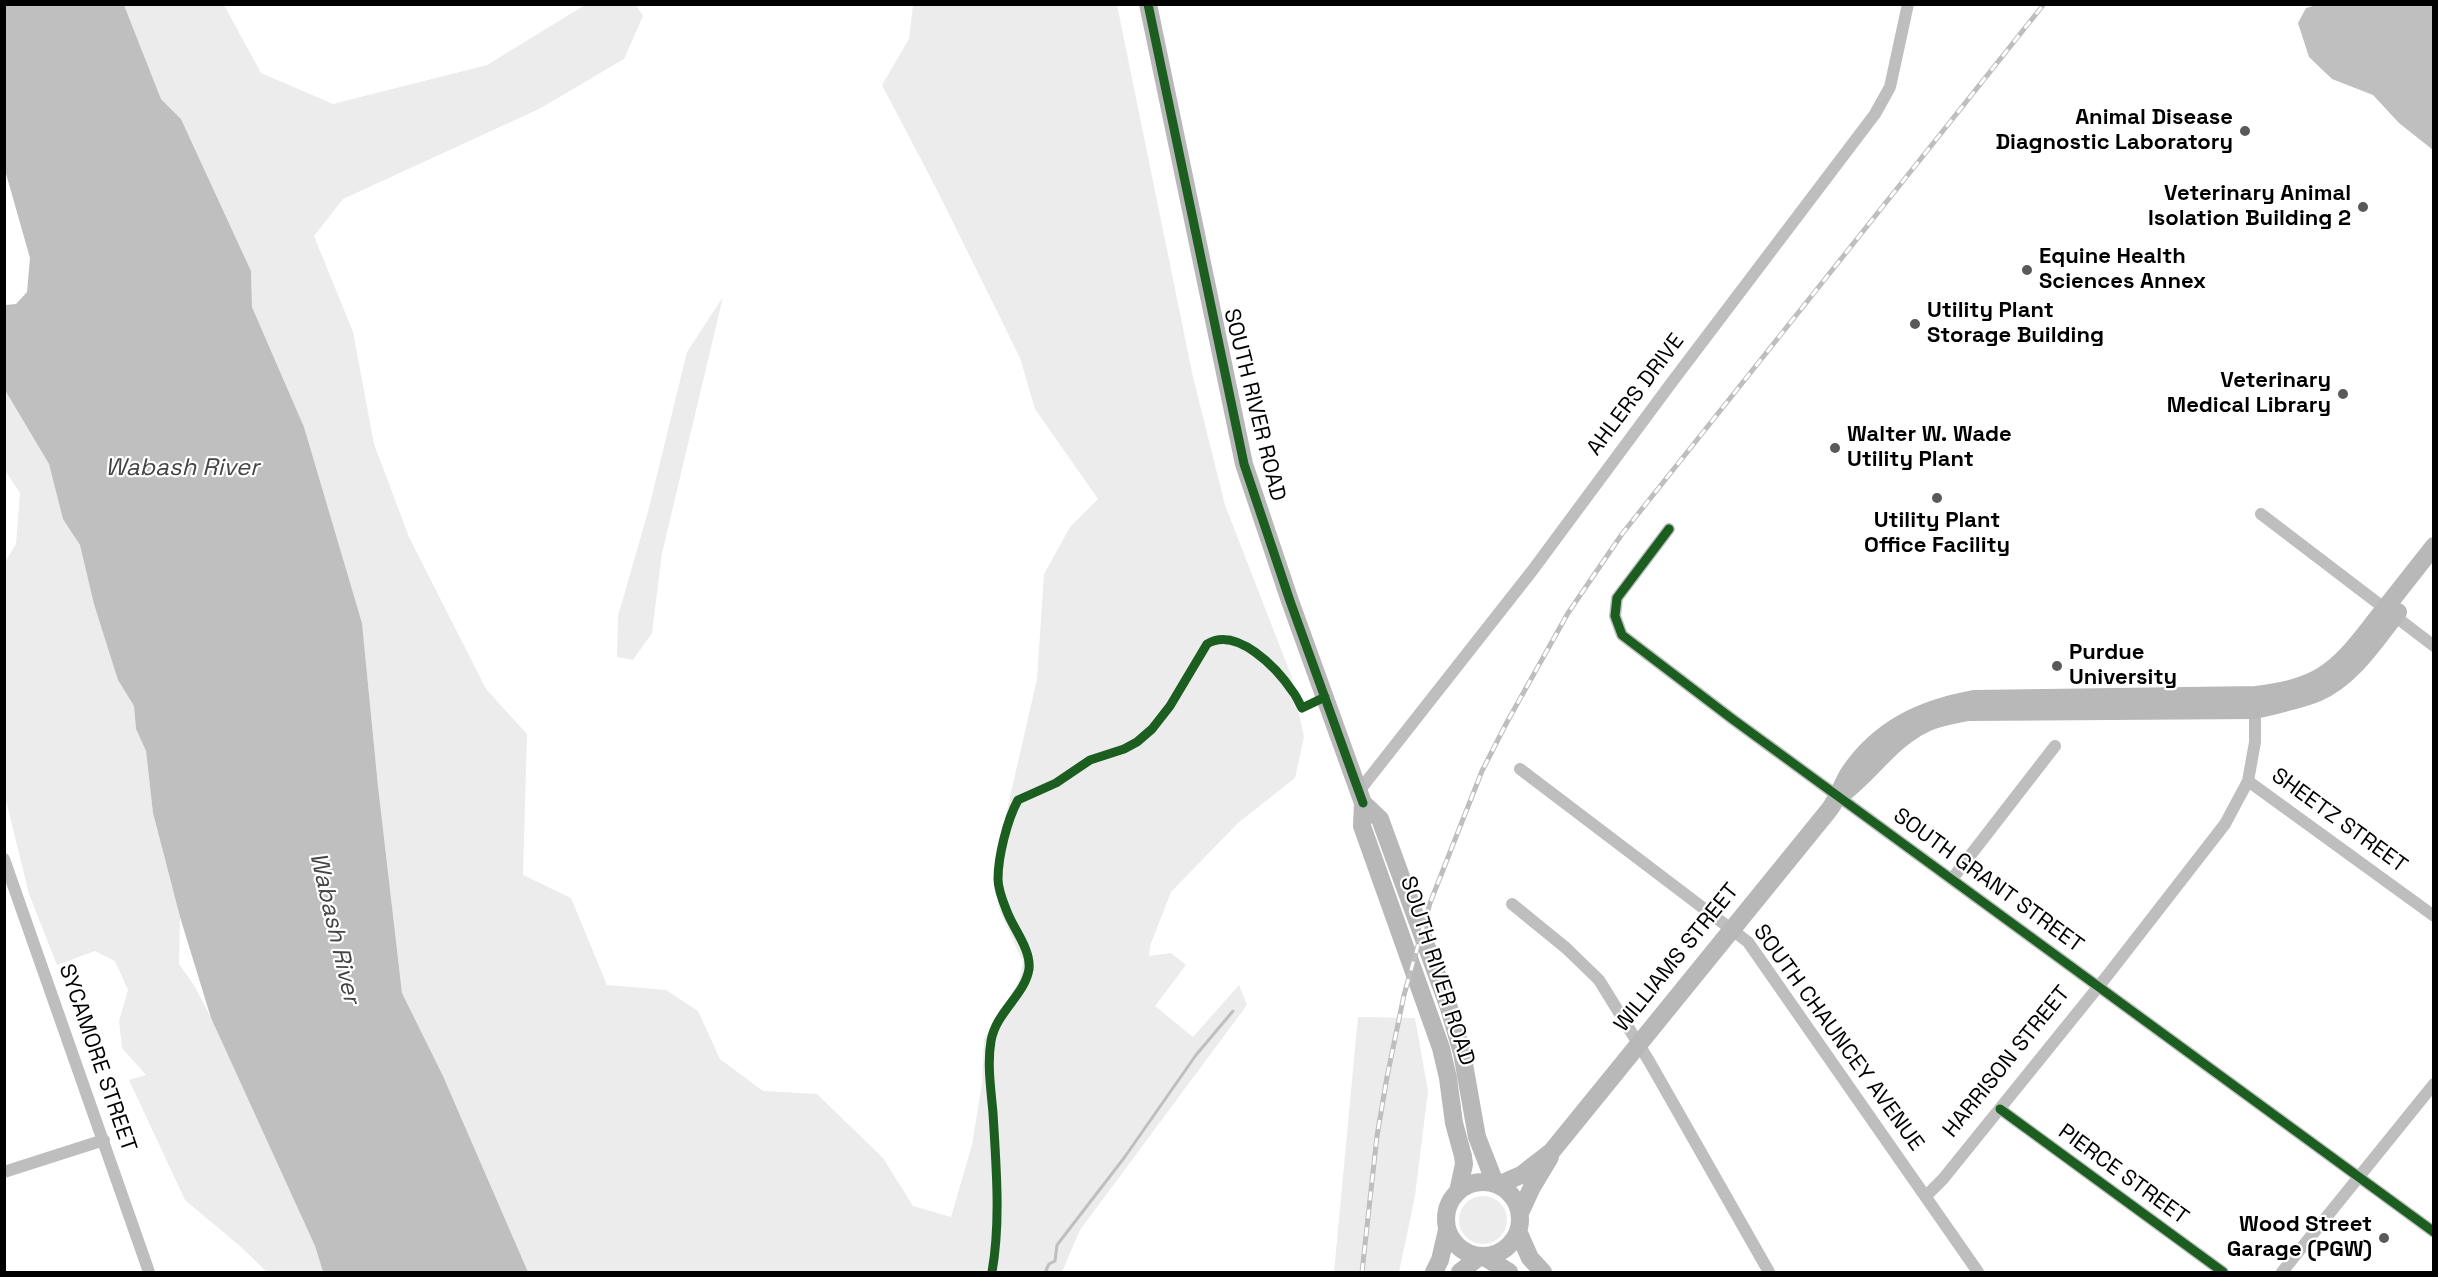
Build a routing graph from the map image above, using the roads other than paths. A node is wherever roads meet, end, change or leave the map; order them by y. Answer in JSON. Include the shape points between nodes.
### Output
{"nodes":[{"id":1,"x":1148,"y":4,"type":"edge"},
{"id":2,"x":1908,"y":4,"type":"edge"},
{"id":3,"x":2261,"y":514,"type":"dead end"},
{"id":4,"x":1669,"y":529,"type":"dead end"},
{"id":5,"x":2433,"y":546,"type":"edge"},
{"id":6,"x":2433,"y":567,"type":"edge"},
{"id":7,"x":2390,"y":612,"type":"junction"},
{"id":8,"x":2433,"y":646,"type":"edge"},
{"id":9,"x":2255,"y":710,"type":"junction"},
{"id":10,"x":2055,"y":746,"type":"dead end"},
{"id":11,"x":1520,"y":770,"type":"dead end"},
{"id":12,"x":2248,"y":781,"type":"junction"},
{"id":13,"x":1839,"y":796,"type":"junction"},
{"id":14,"x":1361,"y":797,"type":"junction"},
{"id":15,"x":4,"y":859,"type":"edge"},
{"id":16,"x":7,"y":874,"type":"edge"},
{"id":17,"x":1952,"y":879,"type":"junction"},
{"id":18,"x":1512,"y":904,"type":"dead end"},
{"id":19,"x":2433,"y":916,"type":"edge"},
{"id":20,"x":1732,"y":929,"type":"junction"},
{"id":21,"x":2099,"y":986,"type":"junction"},
{"id":22,"x":1638,"y":1045,"type":"junction"},
{"id":23,"x":2433,"y":1084,"type":"edge"},
{"id":24,"x":2000,"y":1109,"type":"junction"},
{"id":25,"x":104,"y":1140,"type":"junction"},
{"id":26,"x":1552,"y":1151,"type":"junction"},
{"id":27,"x":4,"y":1172,"type":"edge"},
{"id":28,"x":2359,"y":1177,"type":"junction"},
{"id":29,"x":1496,"y":1184,"type":"junction"},
{"id":30,"x":1458,"y":1192,"type":"junction"},
{"id":31,"x":1926,"y":1196,"type":"junction"},
{"id":32,"x":1519,"y":1222,"type":"junction"},
{"id":33,"x":1447,"y":1230,"type":"junction"},
{"id":34,"x":2433,"y":1232,"type":"edge"},
{"id":35,"x":1482,"y":1258,"type":"junction"},
{"id":36,"x":149,"y":1272,"type":"edge"},
{"id":37,"x":1434,"y":1272,"type":"edge"},
{"id":38,"x":1460,"y":1272,"type":"edge"},
{"id":39,"x":1509,"y":1272,"type":"edge"},
{"id":40,"x":1543,"y":1272,"type":"edge"},
{"id":41,"x":1769,"y":1272,"type":"edge"},
{"id":42,"x":1978,"y":1272,"type":"edge"},
{"id":43,"x":2223,"y":1272,"type":"edge"},
{"id":44,"x":2282,"y":1272,"type":"edge"}],
"edges":[{"from":1,"to":14,"type":"main road","name":"SOUTH RIVER ROAD","via":[[1244,464]]},
{"from":2,"to":14,"type":"street","name":"AHLERS DRIVE","via":[[1890,87],[1875,114]]},
{"from":3,"to":7,"type":"street"},
{"from":4,"to":13,"type":"street","name":"SOUTH GRANT STREET","via":[[1617,598],[1615,616],[1622,635]]},
{"from":5,"to":7,"type":"main road"},
{"from":6,"to":7,"type":"main road"},
{"from":7,"to":8,"type":"street"},
{"from":7,"to":9,"type":"main road","name":"WILLIAMS STREET","via":[[2364,655],[2344,674],[2319,692]]},
{"from":7,"to":13,"type":"main road","name":"WILLIAMS STREET","via":[[2322,676],[2278,692],[1974,699],[1935,707],[1876,743],[1848,775]]},
{"from":9,"to":12,"type":"street","name":"HARRISON STREET","via":[[2255,742]]},
{"from":9,"to":13,"type":"main road","name":"WILLIAMS STREET","via":[[1967,712],[1927,722],[1898,740],[1859,782]]},
{"from":10,"to":17,"type":"street"},
{"from":11,"to":20,"type":"street","name":"SOUTH CHAUNCEY AVENUE"},
{"from":12,"to":19,"type":"street","name":"SHEETZ STREET"},
{"from":12,"to":21,"type":"street","name":"HARRISON STREET","via":[[2225,824]]},
{"from":13,"to":17,"type":"street","name":"SOUTH GRANT STREET"},
{"from":13,"to":20,"type":"main road","name":"WILLIAMS STREET"},
{"from":14,"to":29,"type":"main road","name":"SOUTH RIVER ROAD","via":[[1380,819],[1449,1008],[1462,1053],[1477,1137]]},
{"from":14,"to":30,"type":"main road","name":"SOUTH RIVER ROAD","via":[[1362,826],[1441,1048],[1464,1164]]},
{"from":15,"to":16,"type":"street","name":"SYCAMORE STREET"},
{"from":16,"to":25,"type":"street","name":"SYCAMORE STREET"},
{"from":17,"to":21,"type":"street","name":"SOUTH GRANT STREET"},
{"from":18,"to":22,"type":"street","via":[[1588,967]]},
{"from":20,"to":22,"type":"main road","name":"WILLIAMS STREET"},
{"from":20,"to":31,"type":"street","name":"SOUTH CHAUNCEY AVENUE","via":[[1748,942]]},
{"from":21,"to":24,"type":"street","name":"HARRISON STREET"},
{"from":21,"to":28,"type":"street","name":"SOUTH GRANT STREET"},
{"from":22,"to":26,"type":"main road","name":"WILLIAMS STREET"},
{"from":22,"to":41,"type":"street"},
{"from":23,"to":28,"type":"street"},
{"from":24,"to":31,"type":"street","name":"HARRISON STREET"},
{"from":24,"to":43,"type":"street","name":"PIERCE STREET"},
{"from":25,"to":27,"type":"street"},
{"from":25,"to":36,"type":"street","name":"SYCAMORE STREET"},
{"from":26,"to":29,"type":"main road","name":"WILLIAMS STREET","via":[[1521,1174]]},
{"from":26,"to":32,"type":"main road","name":"WILLIAMS STREET"},
{"from":28,"to":34,"type":"street","name":"SOUTH GRANT STREET"},
{"from":28,"to":44,"type":"street"},
{"from":29,"to":30,"type":"main road","via":[[1481,1182]]},
{"from":29,"to":32,"type":"main road","via":[[1515,1201]]},
{"from":30,"to":33,"type":"main road","via":[[1447,1210]]},
{"from":31,"to":42,"type":"street","name":"SOUTH CHAUNCEY AVENUE"},
{"from":32,"to":35,"type":"main road","via":[[1513,1242],[1505,1250]]},
{"from":32,"to":40,"type":"main road","via":[[1530,1258]]},
{"from":33,"to":35,"type":"main road","via":[[1460,1248]]},
{"from":33,"to":37,"type":"main road"},
{"from":35,"to":38,"type":"main road"},
{"from":35,"to":39,"type":"main road"}]}
